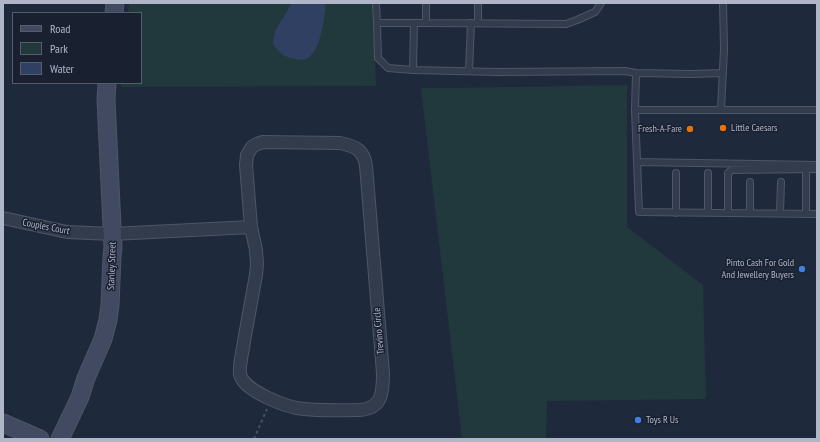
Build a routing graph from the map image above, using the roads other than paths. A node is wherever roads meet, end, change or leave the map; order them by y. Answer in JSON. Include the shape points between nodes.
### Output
{"nodes":[{"id":1,"x":376,"y":3,"type":"edge"},
{"id":2,"x":426,"y":3,"type":"edge"},
{"id":3,"x":478,"y":3,"type":"edge"},
{"id":4,"x":601,"y":3,"type":"edge"},
{"id":5,"x":723,"y":3,"type":"edge"},
{"id":6,"x":377,"y":23,"type":"junction"},
{"id":7,"x":414,"y":23,"type":"junction"},
{"id":8,"x":426,"y":23,"type":"junction"},
{"id":9,"x":478,"y":23,"type":"junction"},
{"id":10,"x":471,"y":24,"type":"junction"},
{"id":11,"x":413,"y":70,"type":"junction"},
{"id":12,"x":469,"y":71,"type":"junction"},
{"id":13,"x":723,"y":73,"type":"junction"},
{"id":14,"x":636,"y":74,"type":"junction"},
{"id":15,"x":107,"y":84,"type":"edge"},
{"id":16,"x":722,"y":109,"type":"junction"},
{"id":17,"x":635,"y":110,"type":"junction"},
{"id":18,"x":817,"y":110,"type":"edge"},
{"id":19,"x":637,"y":162,"type":"junction"},
{"id":20,"x":817,"y":165,"type":"edge"},
{"id":21,"x":806,"y":170,"type":"junction"},
{"id":22,"x":817,"y":170,"type":"edge"},
{"id":23,"x":708,"y":172,"type":"dead end"},
{"id":24,"x":676,"y":173,"type":"dead end"},
{"id":25,"x":750,"y":182,"type":"dead end"},
{"id":26,"x":781,"y":182,"type":"dead end"},
{"id":27,"x":676,"y":213,"type":"junction"},
{"id":28,"x":708,"y":213,"type":"junction"},
{"id":29,"x":728,"y":213,"type":"junction"},
{"id":30,"x":750,"y":213,"type":"junction"},
{"id":31,"x":780,"y":213,"type":"junction"},
{"id":32,"x":806,"y":214,"type":"junction"},
{"id":33,"x":817,"y":214,"type":"edge"},
{"id":34,"x":3,"y":218,"type":"edge"},
{"id":35,"x":250,"y":226,"type":"junction"},
{"id":36,"x":112,"y":234,"type":"junction"},
{"id":37,"x":3,"y":422,"type":"edge"},
{"id":38,"x":40,"y":439,"type":"edge"},
{"id":39,"x":60,"y":439,"type":"edge"}],
"edges":[{"from":1,"to":6,"type":"lane"},
{"from":2,"to":8,"type":"lane"},
{"from":3,"to":9,"type":"lane"},
{"from":4,"to":9,"type":"lane","via":[[595,12],[566,24]]},
{"from":5,"to":13,"type":"lane"},
{"from":6,"to":7,"type":"lane"},
{"from":6,"to":11,"type":"lane","via":[[378,58],[388,68]]},
{"from":7,"to":8,"type":"lane"},
{"from":7,"to":11,"type":"lane"},
{"from":8,"to":10,"type":"lane"},
{"from":9,"to":10,"type":"lane"},
{"from":10,"to":12,"type":"lane"},
{"from":11,"to":12,"type":"lane"},
{"from":12,"to":14,"type":"lane","via":[[625,71]]},
{"from":13,"to":14,"type":"lane"},
{"from":13,"to":16,"type":"lane"},
{"from":14,"to":17,"type":"lane"},
{"from":15,"to":36,"type":"street","name":"Stanley Street"},
{"from":16,"to":17,"type":"lane"},
{"from":16,"to":18,"type":"lane"},
{"from":17,"to":19,"type":"lane"},
{"from":19,"to":20,"type":"lane"},
{"from":19,"to":27,"type":"lane","via":[[639,212]]},
{"from":21,"to":22,"type":"lane"},
{"from":21,"to":29,"type":"lane","via":[[732,170],[728,174]]},
{"from":21,"to":32,"type":"lane"},
{"from":23,"to":28,"type":"lane"},
{"from":24,"to":27,"type":"lane"},
{"from":25,"to":30,"type":"lane"},
{"from":26,"to":31,"type":"lane"},
{"from":27,"to":28,"type":"lane"},
{"from":28,"to":29,"type":"lane"},
{"from":29,"to":30,"type":"lane"},
{"from":30,"to":31,"type":"lane"},
{"from":31,"to":32,"type":"lane"},
{"from":32,"to":33,"type":"lane"},
{"from":34,"to":36,"type":"street","name":"Couples Court","via":[[67,232]]},
{"from":35,"to":35,"type":"street","name":"Trevino Circle","via":[[257,264],[240,375],[247,386],[272,400],[294,408],[366,410],[373,407],[382,394],[382,366],[366,166],[360,151],[348,144],[340,143],[263,142],[252,147],[247,155],[246,165]]},
{"from":35,"to":36,"type":"street"},
{"from":36,"to":39,"type":"street","name":"Stanley Street","via":[[108,320],[80,397]]},
{"from":37,"to":38,"type":"street"}]}
